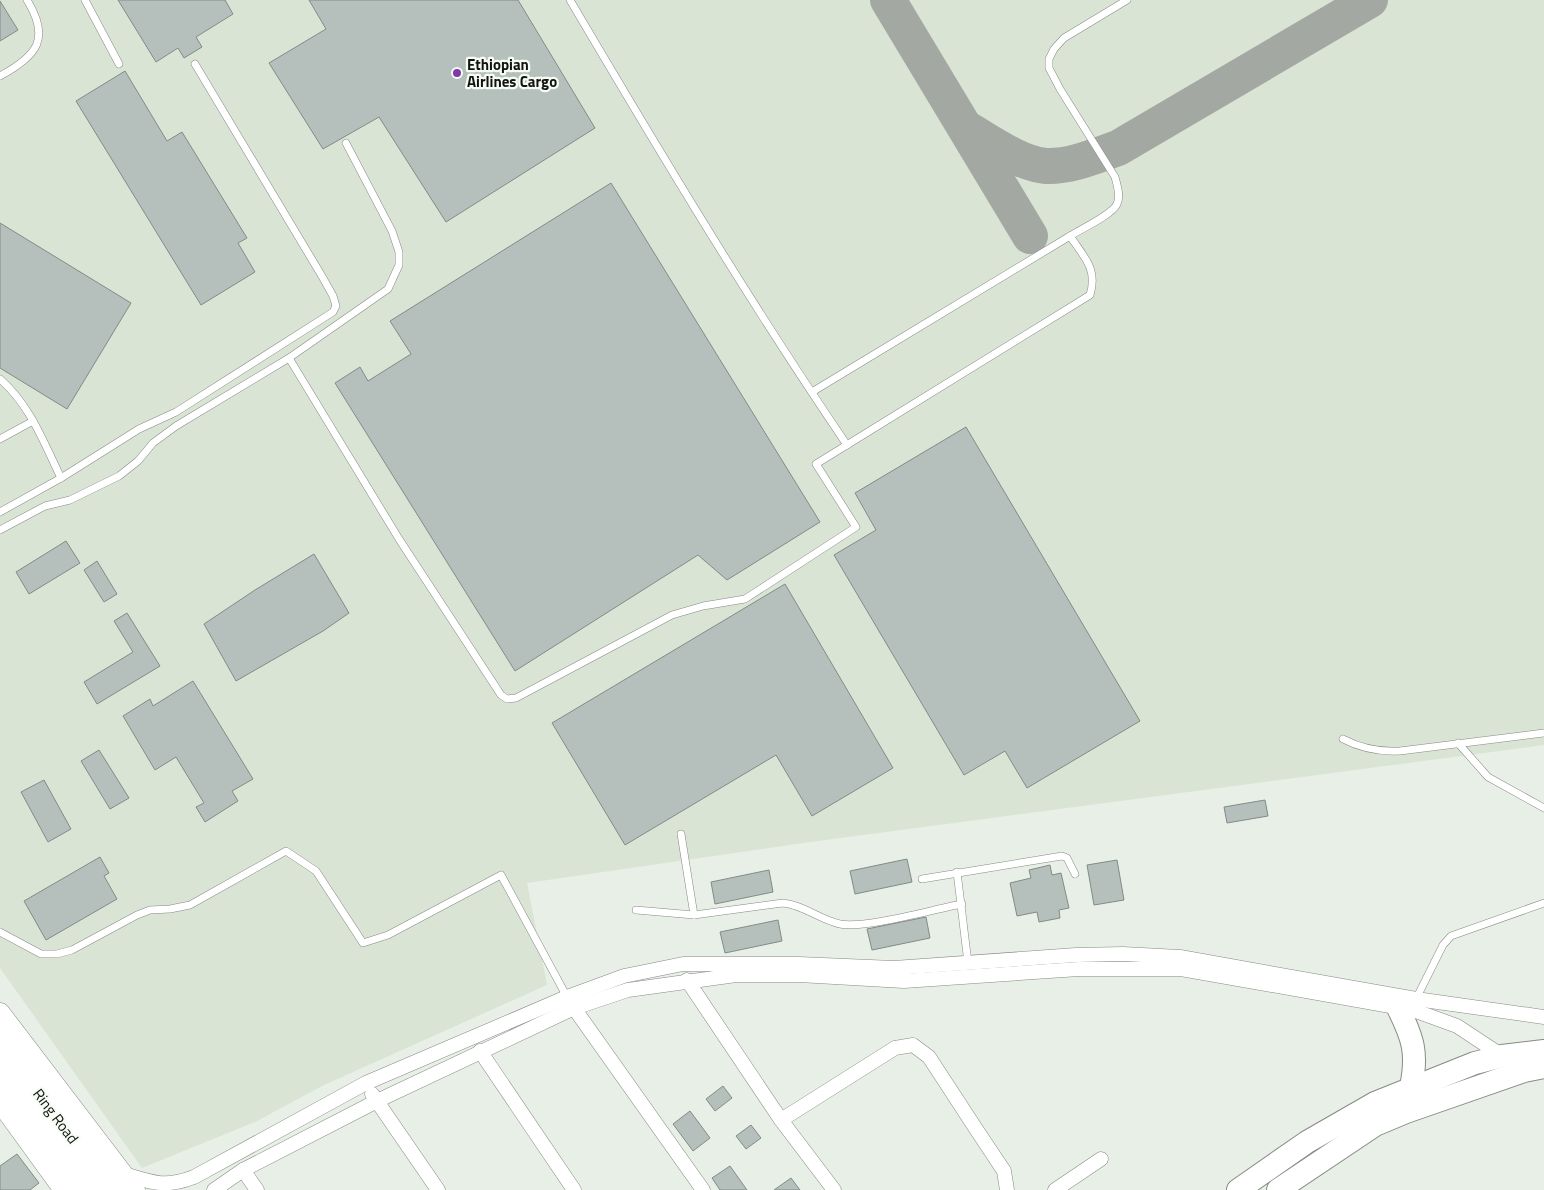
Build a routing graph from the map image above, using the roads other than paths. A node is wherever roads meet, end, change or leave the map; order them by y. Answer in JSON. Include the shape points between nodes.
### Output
{"nodes":[{"id":1,"x":27,"y":0,"type":"edge"},
{"id":2,"x":85,"y":0,"type":"edge"},
{"id":3,"x":570,"y":0,"type":"edge"},
{"id":4,"x":1127,"y":0,"type":"edge"},
{"id":5,"x":119,"y":64,"type":"dead end"},
{"id":6,"x":195,"y":64,"type":"dead end"},
{"id":7,"x":0,"y":76,"type":"edge"},
{"id":8,"x":346,"y":143,"type":"dead end"},
{"id":9,"x":1070,"y":236,"type":"junction"},
{"id":10,"x":289,"y":358,"type":"junction"},
{"id":11,"x":0,"y":379,"type":"edge"},
{"id":12,"x":812,"y":392,"type":"junction"},
{"id":13,"x":32,"y":421,"type":"junction"},
{"id":14,"x":0,"y":439,"type":"edge"},
{"id":15,"x":847,"y":445,"type":"junction"},
{"id":16,"x":61,"y":478,"type":"junction"},
{"id":17,"x":0,"y":512,"type":"edge"},
{"id":18,"x":0,"y":530,"type":"edge"},
{"id":19,"x":1544,"y":732,"type":"edge"},
{"id":20,"x":1343,"y":740,"type":"dead end"},
{"id":21,"x":1458,"y":743,"type":"junction"},
{"id":22,"x":1544,"y":808,"type":"edge"},
{"id":23,"x":681,"y":834,"type":"dead end"},
{"id":24,"x":957,"y":872,"type":"junction"},
{"id":25,"x":1075,"y":874,"type":"dead end"},
{"id":26,"x":922,"y":879,"type":"dead end"},
{"id":27,"x":1544,"y":903,"type":"edge"},
{"id":28,"x":962,"y":904,"type":"junction"},
{"id":29,"x":636,"y":910,"type":"dead end"},
{"id":30,"x":694,"y":915,"type":"junction"},
{"id":31,"x":0,"y":932,"type":"edge"},
{"id":32,"x":968,"y":963,"type":"junction"},
{"id":33,"x":687,"y":980,"type":"junction"},
{"id":34,"x":571,"y":1002,"type":"junction"},
{"id":35,"x":1407,"y":1003,"type":"junction"},
{"id":36,"x":0,"y":1013,"type":"edge"},
{"id":37,"x":1544,"y":1017,"type":"edge"},
{"id":38,"x":0,"y":1041,"type":"edge"},
{"id":39,"x":480,"y":1051,"type":"junction"},
{"id":40,"x":1544,"y":1051,"type":"edge"},
{"id":41,"x":1502,"y":1056,"type":"junction"},
{"id":42,"x":0,"y":1066,"type":"edge"},
{"id":43,"x":1534,"y":1069,"type":"edge"},
{"id":44,"x":0,"y":1074,"type":"edge"},
{"id":45,"x":29,"y":1080,"type":"junction"},
{"id":46,"x":366,"y":1084,"type":"junction"},
{"id":47,"x":1411,"y":1087,"type":"junction"},
{"id":48,"x":377,"y":1101,"type":"junction"},
{"id":49,"x":0,"y":1102,"type":"edge"},
{"id":50,"x":781,"y":1120,"type":"junction"},
{"id":51,"x":1102,"y":1159,"type":"dead end"},
{"id":52,"x":243,"y":1170,"type":"junction"},
{"id":53,"x":124,"y":1185,"type":"edge"},
{"id":54,"x":1285,"y":1188,"type":"edge"},
{"id":55,"x":64,"y":1190,"type":"edge"},
{"id":56,"x":88,"y":1190,"type":"edge"},
{"id":57,"x":214,"y":1190,"type":"edge"},
{"id":58,"x":257,"y":1190,"type":"edge"},
{"id":59,"x":438,"y":1190,"type":"edge"},
{"id":60,"x":574,"y":1190,"type":"edge"},
{"id":61,"x":703,"y":1190,"type":"edge"},
{"id":62,"x":834,"y":1190,"type":"edge"},
{"id":63,"x":1007,"y":1190,"type":"edge"},
{"id":64,"x":1055,"y":1190,"type":"edge"},
{"id":65,"x":1238,"y":1190,"type":"edge"}],
"edges":[{"from":1,"to":7,"type":"lane","via":[[41,29],[41,37],[30,56]]},
{"from":2,"to":5,"type":"lane"},
{"from":3,"to":12,"type":"lane"},
{"from":4,"to":9,"type":"lane","via":[[1064,38],[1050,59],[1049,68],[1115,177],[1118,189],[1117,204],[1110,212]]},
{"from":6,"to":16,"type":"lane","via":[[323,278],[336,306],[333,312],[176,412],[132,434]]},
{"from":8,"to":10,"type":"lane","via":[[392,231],[399,265],[395,278],[380,297]]},
{"from":9,"to":12,"type":"lane"},
{"from":9,"to":15,"type":"lane","via":[[1089,264],[1094,281],[1090,295]]},
{"from":10,"to":15,"type":"lane","via":[[399,539],[501,695],[507,699],[516,698],[672,615],[745,599],[856,527],[816,464]]},
{"from":10,"to":18,"type":"lane","via":[[176,426],[119,476],[70,500],[44,506]]},
{"from":11,"to":13,"type":"lane","via":[[25,405]]},
{"from":12,"to":15,"type":"lane"},
{"from":13,"to":14,"type":"lane"},
{"from":13,"to":16,"type":"lane"},
{"from":16,"to":17,"type":"lane"},
{"from":19,"to":21,"type":"lane"},
{"from":20,"to":21,"type":"lane","via":[[1380,752]]},
{"from":21,"to":22,"type":"lane","via":[[1488,777]]},
{"from":23,"to":30,"type":"lane"},
{"from":24,"to":25,"type":"lane","via":[[1062,856],[1067,858]]},
{"from":24,"to":26,"type":"lane"},
{"from":24,"to":28,"type":"lane"},
{"from":27,"to":35,"type":"lane","via":[[1451,936]]},
{"from":28,"to":30,"type":"lane","via":[[850,925],[829,921],[795,904],[783,903]]},
{"from":28,"to":32,"type":"lane"},
{"from":29,"to":30,"type":"lane"},
{"from":31,"to":34,"type":"lane","via":[[40,954],[72,950],[150,910],[190,905],[286,851],[316,871],[363,943],[388,935],[501,875]]},
{"from":32,"to":34,"type":"street","via":[[894,968],[790,963],[683,964],[624,976]]},
{"from":32,"to":35,"type":"street","via":[[1085,955],[1180,957]]},
{"from":33,"to":34,"type":"street"},
{"from":33,"to":35,"type":"street","via":[[799,975],[904,981],[1079,969],[1172,968]]},
{"from":33,"to":50,"type":"street"},
{"from":34,"to":39,"type":"street"},
{"from":34,"to":46,"type":"street"},
{"from":34,"to":61,"type":"street"},
{"from":35,"to":37,"type":"street"},
{"from":35,"to":41,"type":"street","via":[[1413,1010],[1457,1026]]},
{"from":35,"to":47,"type":"main road","via":[[1415,1066]]},
{"from":36,"to":53,"type":"street"},
{"from":38,"to":45,"type":"highway","name":"Ring Road"},
{"from":39,"to":48,"type":"street"},
{"from":39,"to":60,"type":"street"},
{"from":40,"to":41,"type":"main road"},
{"from":41,"to":43,"type":"street"},
{"from":41,"to":47,"type":"main road"},
{"from":42,"to":45,"type":"highway"},
{"from":43,"to":54,"type":"main road","via":[[1375,1125]]},
{"from":44,"to":56,"type":"highway","name":"Ring Road"},
{"from":45,"to":53,"type":"highway","name":"Ring Road"},
{"from":46,"to":48,"type":"street"},
{"from":46,"to":53,"type":"street","via":[[194,1177],[174,1184]]},
{"from":47,"to":65,"type":"main road","via":[[1375,1103],[1307,1142]]},
{"from":48,"to":52,"type":"street"},
{"from":48,"to":59,"type":"street"},
{"from":49,"to":55,"type":"street"},
{"from":50,"to":62,"type":"street"},
{"from":50,"to":63,"type":"street","via":[[895,1048],[913,1045],[929,1057],[1004,1171]]},
{"from":51,"to":64,"type":"street"},
{"from":52,"to":57,"type":"street"},
{"from":52,"to":58,"type":"street"}]}
